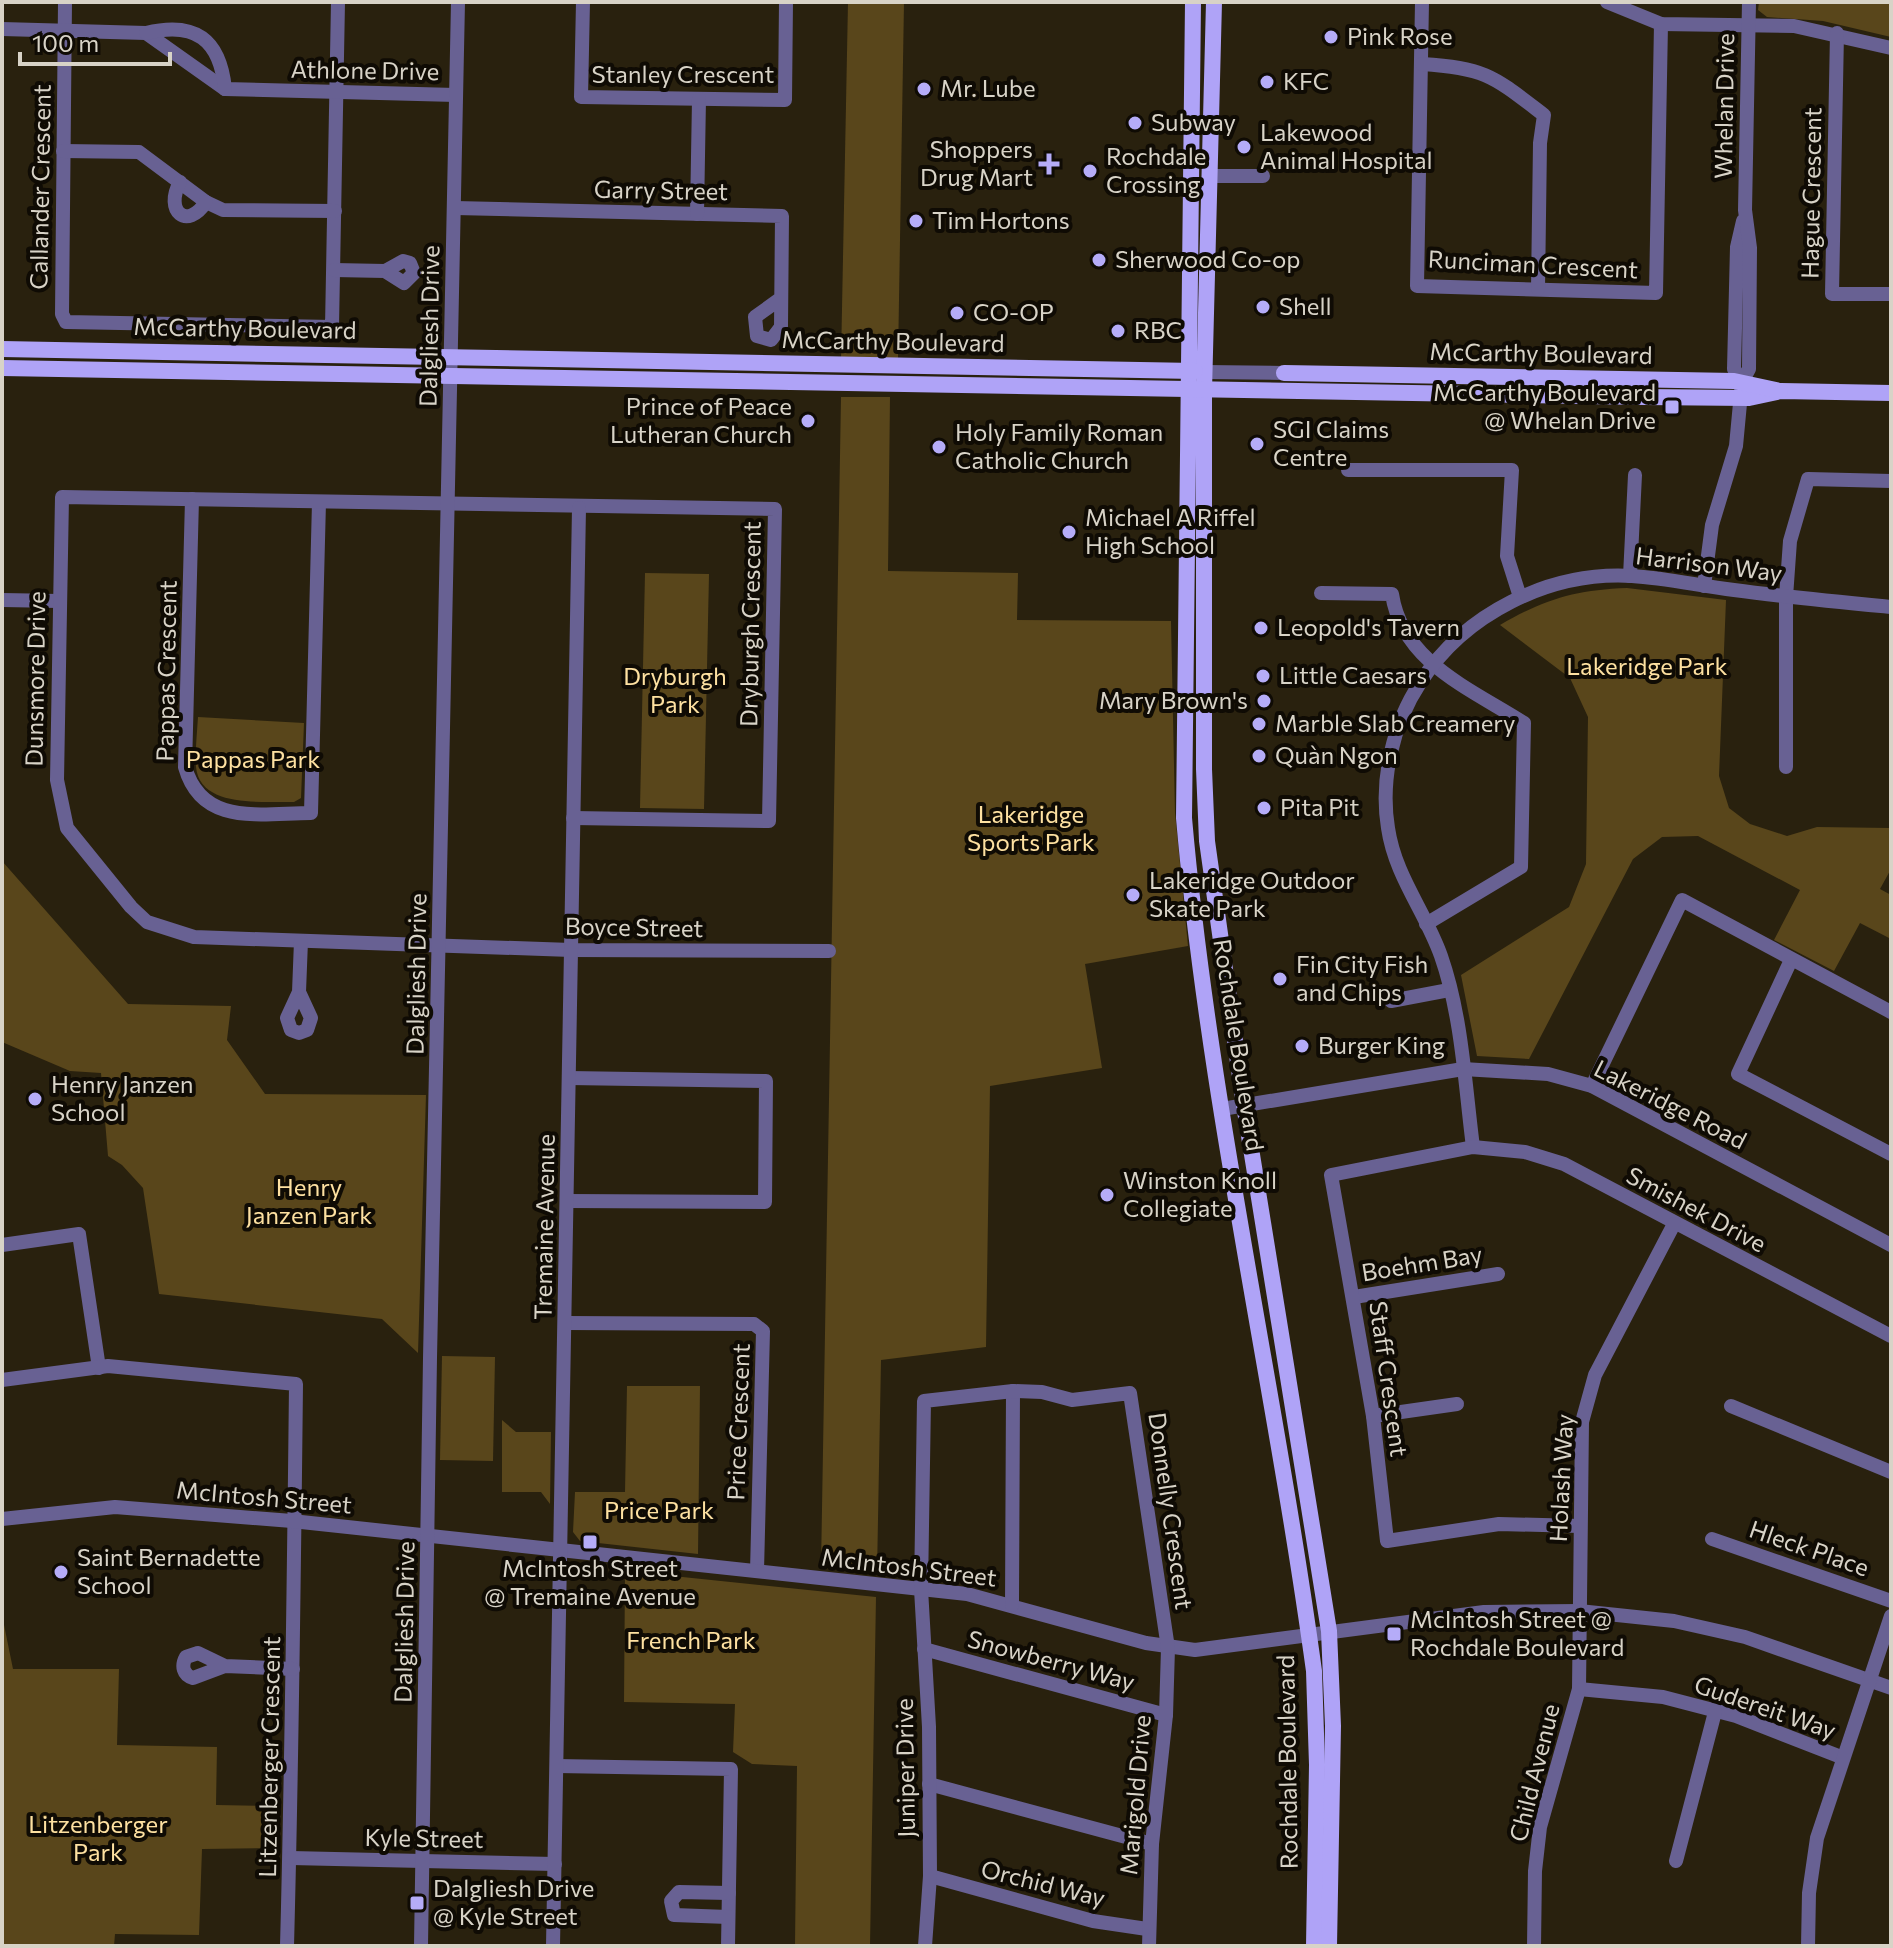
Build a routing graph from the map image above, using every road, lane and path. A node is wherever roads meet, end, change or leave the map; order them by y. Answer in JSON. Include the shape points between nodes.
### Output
{"nodes":[{"id":1,"x":65,"y":2,"type":"edge"},
{"id":2,"x":338,"y":2,"type":"edge"},
{"id":3,"x":458,"y":2,"type":"edge"},
{"id":4,"x":583,"y":2,"type":"edge"},
{"id":5,"x":786,"y":2,"type":"edge"},
{"id":6,"x":1193,"y":2,"type":"edge"},
{"id":7,"x":1214,"y":2,"type":"edge"},
{"id":8,"x":1422,"y":2,"type":"edge"},
{"id":9,"x":1607,"y":2,"type":"edge"},
{"id":10,"x":1749,"y":2,"type":"edge"},
{"id":11,"x":1661,"y":24,"type":"junction"},
{"id":12,"x":1748,"y":25,"type":"junction"},
{"id":13,"x":2,"y":29,"type":"edge"},
{"id":14,"x":65,"y":30,"type":"junction"},
{"id":15,"x":146,"y":33,"type":"junction"},
{"id":16,"x":1837,"y":33,"type":"junction"},
{"id":17,"x":1891,"y":48,"type":"edge"},
{"id":18,"x":1422,"y":64,"type":"junction"},
{"id":19,"x":225,"y":89,"type":"junction"},
{"id":20,"x":336,"y":92,"type":"junction"},
{"id":21,"x":456,"y":95,"type":"junction"},
{"id":22,"x":699,"y":99,"type":"junction"},
{"id":23,"x":63,"y":151,"type":"junction"},
{"id":24,"x":1210,"y":176,"type":"junction"},
{"id":25,"x":1263,"y":176,"type":"dead end"},
{"id":26,"x":180,"y":182,"type":"junction"},
{"id":27,"x":206,"y":202,"type":"junction"},
{"id":28,"x":455,"y":208,"type":"junction"},
{"id":29,"x":335,"y":211,"type":"junction"},
{"id":30,"x":697,"y":214,"type":"junction"},
{"id":31,"x":334,"y":270,"type":"junction"},
{"id":32,"x":385,"y":271,"type":"dead end"},
{"id":33,"x":1538,"y":289,"type":"junction"},
{"id":34,"x":1891,"y":294,"type":"edge"},
{"id":35,"x":780,"y":299,"type":"dead end"},
{"id":36,"x":2,"y":349,"type":"edge"},
{"id":37,"x":452,"y":357,"type":"junction"},
{"id":38,"x":2,"y":368,"type":"edge"},
{"id":39,"x":1187,"y":371,"type":"junction"},
{"id":40,"x":1205,"y":372,"type":"junction"},
{"id":41,"x":1284,"y":373,"type":"joint"},
{"id":42,"x":452,"y":376,"type":"junction"},
{"id":43,"x":1187,"y":390,"type":"junction"},
{"id":44,"x":1742,"y":390,"type":"junction"},
{"id":45,"x":1204,"y":391,"type":"junction"},
{"id":46,"x":1891,"y":393,"type":"edge"},
{"id":47,"x":1348,"y":470,"type":"dead end"},
{"id":48,"x":1635,"y":475,"type":"dead end"},
{"id":49,"x":1891,"y":481,"type":"edge"},
{"id":50,"x":192,"y":499,"type":"junction"},
{"id":51,"x":319,"y":502,"type":"junction"},
{"id":52,"x":448,"y":504,"type":"junction"},
{"id":53,"x":579,"y":508,"type":"junction"},
{"id":54,"x":1630,"y":576,"type":"junction"},
{"id":55,"x":1704,"y":586,"type":"junction"},
{"id":56,"x":1321,"y":593,"type":"dead end"},
{"id":57,"x":1520,"y":597,"type":"junction"},
{"id":58,"x":1786,"y":597,"type":"junction"},
{"id":59,"x":2,"y":600,"type":"edge"},
{"id":60,"x":59,"y":601,"type":"junction"},
{"id":61,"x":1891,"y":607,"type":"edge"},
{"id":62,"x":1432,"y":664,"type":"junction"},
{"id":63,"x":1786,"y":767,"type":"dead end"},
{"id":64,"x":573,"y":818,"type":"junction"},
{"id":65,"x":1426,"y":924,"type":"junction"},
{"id":66,"x":301,"y":941,"type":"junction"},
{"id":67,"x":440,"y":943,"type":"junction"},
{"id":68,"x":571,"y":950,"type":"junction"},
{"id":69,"x":829,"y":951,"type":"dead end"},
{"id":70,"x":1791,"y":960,"type":"junction"},
{"id":71,"x":1449,"y":990,"type":"junction"},
{"id":72,"x":299,"y":992,"type":"dead end"},
{"id":73,"x":1391,"y":1001,"type":"dead end"},
{"id":74,"x":1891,"y":1012,"type":"edge"},
{"id":75,"x":1463,"y":1069,"type":"junction"},
{"id":76,"x":569,"y":1078,"type":"junction"},
{"id":77,"x":1592,"y":1086,"type":"junction"},
{"id":78,"x":1244,"y":1105,"type":"junction"},
{"id":79,"x":1222,"y":1109,"type":"junction"},
{"id":80,"x":1473,"y":1147,"type":"junction"},
{"id":81,"x":1891,"y":1154,"type":"edge"},
{"id":82,"x":567,"y":1201,"type":"junction"},
{"id":83,"x":1674,"y":1224,"type":"junction"},
{"id":84,"x":2,"y":1245,"type":"edge"},
{"id":85,"x":1891,"y":1245,"type":"edge"},
{"id":86,"x":1498,"y":1274,"type":"dead end"},
{"id":87,"x":1354,"y":1297,"type":"junction"},
{"id":88,"x":566,"y":1323,"type":"junction"},
{"id":89,"x":1891,"y":1336,"type":"edge"},
{"id":90,"x":99,"y":1368,"type":"junction"},
{"id":91,"x":2,"y":1380,"type":"edge"},
{"id":92,"x":1013,"y":1391,"type":"junction"},
{"id":93,"x":1457,"y":1404,"type":"dead end"},
{"id":94,"x":1731,"y":1406,"type":"dead end"},
{"id":95,"x":1373,"y":1416,"type":"junction"},
{"id":96,"x":1891,"y":1472,"type":"edge"},
{"id":97,"x":2,"y":1519,"type":"edge"},
{"id":98,"x":292,"y":1521,"type":"junction"},
{"id":99,"x":1580,"y":1526,"type":"junction"},
{"id":100,"x":428,"y":1535,"type":"junction"},
{"id":101,"x":1712,"y":1539,"type":"dead end"},
{"id":102,"x":561,"y":1551,"type":"junction"},
{"id":103,"x":757,"y":1571,"type":"junction"},
{"id":104,"x":921,"y":1589,"type":"junction"},
{"id":105,"x":1891,"y":1601,"type":"edge"},
{"id":106,"x":1012,"y":1605,"type":"junction"},
{"id":107,"x":1579,"y":1611,"type":"junction"},
{"id":108,"x":1891,"y":1616,"type":"edge"},
{"id":109,"x":1329,"y":1631,"type":"junction"},
{"id":110,"x":1309,"y":1634,"type":"junction"},
{"id":111,"x":1168,"y":1648,"type":"junction"},
{"id":112,"x":924,"y":1649,"type":"junction"},
{"id":113,"x":225,"y":1666,"type":"dead end"},
{"id":114,"x":293,"y":1669,"type":"junction"},
{"id":115,"x":1868,"y":1680,"type":"junction"},
{"id":116,"x":1891,"y":1688,"type":"edge"},
{"id":117,"x":1579,"y":1689,"type":"junction"},
{"id":118,"x":1715,"y":1712,"type":"junction"},
{"id":119,"x":1166,"y":1715,"type":"junction"},
{"id":120,"x":1841,"y":1757,"type":"junction"},
{"id":121,"x":557,"y":1766,"type":"junction"},
{"id":122,"x":929,"y":1784,"type":"junction"},
{"id":123,"x":1152,"y":1844,"type":"junction"},
{"id":124,"x":291,"y":1858,"type":"junction"},
{"id":125,"x":423,"y":1861,"type":"junction"},
{"id":126,"x":1676,"y":1861,"type":"dead end"},
{"id":127,"x":555,"y":1864,"type":"junction"},
{"id":128,"x":930,"y":1876,"type":"junction"},
{"id":129,"x":729,"y":1893,"type":"junction"},
{"id":130,"x":728,"y":1917,"type":"junction"},
{"id":131,"x":1147,"y":1929,"type":"junction"},
{"id":132,"x":287,"y":1946,"type":"edge"},
{"id":133,"x":421,"y":1946,"type":"edge"},
{"id":134,"x":553,"y":1946,"type":"edge"},
{"id":135,"x":728,"y":1946,"type":"edge"},
{"id":136,"x":925,"y":1946,"type":"edge"},
{"id":137,"x":1149,"y":1946,"type":"edge"},
{"id":138,"x":1314,"y":1946,"type":"edge"},
{"id":139,"x":1329,"y":1946,"type":"edge"},
{"id":140,"x":1534,"y":1946,"type":"edge"},
{"id":141,"x":1808,"y":1946,"type":"edge"}],
"edges":[{"from":1,"to":14,"type":"street","name":"Callander Crescent"},
{"from":2,"to":20,"type":"street","name":"Callander Crescent"},
{"from":3,"to":21,"type":"street","name":"Dalgliesh Drive"},
{"from":4,"to":22,"type":"street","name":"Stanley Crescent","via":[[581,97]]},
{"from":5,"to":22,"type":"street","name":"Stanley Crescent","via":[[785,100]]},
{"from":6,"to":39,"type":"main road","name":"Rochdale Boulevard"},
{"from":7,"to":24,"type":"main road","name":"Rochdale Boulevard"},
{"from":8,"to":18,"type":"street","name":"Runciman Crescent"},
{"from":9,"to":11,"type":"street"},
{"from":10,"to":12,"type":"street","name":"Whelan Drive"},
{"from":11,"to":12,"type":"street"},
{"from":11,"to":33,"type":"street","name":"Runciman Crescent","via":[[1656,293]]},
{"from":12,"to":16,"type":"street"},
{"from":12,"to":44,"type":"street","name":"Whelan Drive","via":[[1749,369]]},
{"from":13,"to":14,"type":"street"},
{"from":14,"to":15,"type":"street"},
{"from":14,"to":23,"type":"street","name":"Callander Crescent"},
{"from":15,"to":19,"type":"street"},
{"from":15,"to":19,"type":"street","via":[[179,28],[201,36],[217,53]]},
{"from":16,"to":17,"type":"street"},
{"from":16,"to":34,"type":"street","name":"Hague Crescent","via":[[1832,294]]},
{"from":18,"to":33,"type":"street","via":[[1471,67],[1544,115]]},
{"from":18,"to":33,"type":"street","name":"Runciman Crescent","via":[[1417,286]]},
{"from":19,"to":20,"type":"street","name":"Athlone Drive"},
{"from":20,"to":21,"type":"street","name":"Athlone Drive"},
{"from":20,"to":29,"type":"street","name":"Callander Crescent"},
{"from":21,"to":28,"type":"street","name":"Dalgliesh Drive"},
{"from":22,"to":30,"type":"street"},
{"from":23,"to":26,"type":"street","via":[[139,152]]},
{"from":23,"to":31,"type":"street","name":"Callander Crescent","via":[[66,322],[332,327]]},
{"from":24,"to":25,"type":"street"},
{"from":24,"to":40,"type":"main road","name":"Rochdale Boulevard"},
{"from":26,"to":27,"type":"street"},
{"from":26,"to":27,"type":"street","via":[[172,197],[181,215],[199,213]]},
{"from":27,"to":29,"type":"street","via":[[223,210]]},
{"from":28,"to":30,"type":"street","name":"Garry Street"},
{"from":28,"to":37,"type":"street","name":"Dalgliesh Drive"},
{"from":29,"to":31,"type":"street","name":"Callander Crescent"},
{"from":30,"to":35,"type":"street","name":"Garry Street","via":[[782,216]]},
{"from":31,"to":32,"type":"street"},
{"from":36,"to":37,"type":"main road","name":"McCarthy Boulevard"},
{"from":37,"to":39,"type":"main road","name":"McCarthy Boulevard"},
{"from":37,"to":42,"type":"street","name":"Dalgliesh Drive"},
{"from":38,"to":42,"type":"main road","name":"McCarthy Boulevard"},
{"from":39,"to":40,"type":"main road","name":"McCarthy Boulevard"},
{"from":39,"to":43,"type":"main road","name":"Rochdale Boulevard"},
{"from":40,"to":41,"type":"street","name":"McCarthy Boulevard"},
{"from":40,"to":45,"type":"main road","name":"Rochdale Boulevard"},
{"from":41,"to":44,"type":"main road","name":"McCarthy Boulevard"},
{"from":42,"to":43,"type":"main road","name":"McCarthy Boulevard"},
{"from":42,"to":52,"type":"street","name":"Dalgliesh Drive"},
{"from":43,"to":45,"type":"main road","name":"McCarthy Boulevard"},
{"from":43,"to":79,"type":"main road","name":"Rochdale Boulevard","via":[[1184,818]]},
{"from":44,"to":45,"type":"main road","name":"McCarthy Boulevard"},
{"from":44,"to":46,"type":"main road","name":"McCarthy Boulevard"},
{"from":44,"to":55,"type":"street","name":"Whelan Drive","via":[[1736,446],[1712,525]]},
{"from":45,"to":78,"type":"main road","name":"Rochdale Boulevard","via":[[1206,827]]},
{"from":47,"to":57,"type":"street","via":[[1512,470],[1507,556]]},
{"from":48,"to":54,"type":"street"},
{"from":49,"to":58,"type":"street","via":[[1808,479],[1790,541]]},
{"from":50,"to":51,"type":"street","name":"Dunsmore Drive"},
{"from":50,"to":51,"type":"street","name":"Pappas Crescent","via":[[185,767],[203,799],[229,813],[311,813]]},
{"from":50,"to":60,"type":"street","name":"Dunsmore Drive","via":[[62,497]]},
{"from":51,"to":52,"type":"street","name":"Dunsmore Drive"},
{"from":52,"to":53,"type":"street","name":"Dryburgh Crescent"},
{"from":52,"to":67,"type":"street","name":"Dalgliesh Drive"},
{"from":53,"to":64,"type":"street","name":"Tremaine Avenue"},
{"from":53,"to":64,"type":"street","name":"Dryburgh Crescent","via":[[775,509],[770,805],[769,821]]},
{"from":54,"to":55,"type":"street","name":"Harrison Way"},
{"from":54,"to":57,"type":"street","name":"Harrison Way","via":[[1553,584]]},
{"from":55,"to":58,"type":"street","name":"Harrison Way"},
{"from":56,"to":62,"type":"street","via":[[1392,594],[1395,615],[1413,647]]},
{"from":57,"to":62,"type":"street","name":"Harrison Way","via":[[1482,618]]},
{"from":58,"to":61,"type":"street","name":"Harrison Way"},
{"from":58,"to":63,"type":"street"},
{"from":59,"to":60,"type":"street"},
{"from":60,"to":66,"type":"street","name":"Dunsmore Drive","via":[[57,780],[60,808],[78,845],[147,922],[194,937]]},
{"from":62,"to":65,"type":"street","name":"Harrison Way","via":[[1399,725],[1387,768],[1388,827],[1402,881]]},
{"from":62,"to":65,"type":"street","via":[[1524,723],[1521,867]]},
{"from":64,"to":68,"type":"street","name":"Tremaine Avenue"},
{"from":65,"to":71,"type":"street","name":"Harrison Way"},
{"from":66,"to":67,"type":"street","name":"Dunsmore Drive"},
{"from":66,"to":72,"type":"street"},
{"from":67,"to":68,"type":"street","name":"Boyce Street"},
{"from":67,"to":100,"type":"street","name":"Dalgliesh Drive"},
{"from":68,"to":69,"type":"street","name":"Boyce Street"},
{"from":68,"to":76,"type":"street","name":"Tremaine Avenue"},
{"from":70,"to":74,"type":"street"},
{"from":70,"to":77,"type":"street","via":[[1682,900]]},
{"from":70,"to":81,"type":"street","via":[[1738,1074]]},
{"from":71,"to":73,"type":"street"},
{"from":71,"to":75,"type":"street","name":"Harrison Way"},
{"from":75,"to":77,"type":"street","name":"Lakeridge Road","via":[[1548,1074]]},
{"from":75,"to":78,"type":"street","name":"Lakeridge Road"},
{"from":75,"to":80,"type":"street","name":"Harrison Way"},
{"from":76,"to":82,"type":"street","name":"Tremaine Avenue"},
{"from":76,"to":82,"type":"street","via":[[766,1081],[765,1202]]},
{"from":77,"to":85,"type":"street","name":"Lakeridge Road"},
{"from":78,"to":79,"type":"street","name":"Lakeridge Road"},
{"from":78,"to":109,"type":"main road","name":"Rochdale Boulevard"},
{"from":79,"to":110,"type":"main road","name":"Rochdale Boulevard"},
{"from":80,"to":83,"type":"street","name":"Smishek Drive","via":[[1525,1152],[1564,1164]]},
{"from":80,"to":87,"type":"street","name":"Staff Crescent","via":[[1331,1175]]},
{"from":82,"to":88,"type":"street","name":"Tremaine Avenue"},
{"from":83,"to":89,"type":"street","name":"Smishek Drive"},
{"from":83,"to":99,"type":"street","name":"Holash Way","via":[[1595,1375],[1582,1422]]},
{"from":84,"to":90,"type":"street","via":[[79,1234]]},
{"from":86,"to":87,"type":"street","name":"Boehm Bay"},
{"from":87,"to":95,"type":"street","name":"Staff Crescent"},
{"from":88,"to":102,"type":"street","name":"Tremaine Avenue"},
{"from":88,"to":103,"type":"street","name":"Price Crescent","via":[[754,1324],[763,1331]]},
{"from":90,"to":91,"type":"street","name":"Litzenberger Crescent"},
{"from":90,"to":98,"type":"street","name":"Litzenberger Crescent","via":[[296,1384]]},
{"from":92,"to":104,"type":"street","name":"Donnelly Crescent","via":[[924,1401]]},
{"from":92,"to":106,"type":"street"},
{"from":92,"to":111,"type":"street","name":"Donnelly Crescent","via":[[1072,1400],[1130,1393]]},
{"from":93,"to":95,"type":"street"},
{"from":94,"to":96,"type":"street"},
{"from":95,"to":99,"type":"street","name":"Staff Crescent","via":[[1387,1541],[1499,1524]]},
{"from":97,"to":98,"type":"street","name":"McIntosh Street","via":[[115,1507]]},
{"from":98,"to":100,"type":"street","name":"McIntosh Street"},
{"from":98,"to":114,"type":"street","name":"Litzenberger Crescent"},
{"from":99,"to":107,"type":"street","name":"Holash Way"},
{"from":100,"to":102,"type":"street","name":"McIntosh Street"},
{"from":100,"to":125,"type":"street","name":"Dalgliesh Drive"},
{"from":101,"to":105,"type":"street","name":"Hleck Place"},
{"from":102,"to":103,"type":"street","name":"McIntosh Street"},
{"from":102,"to":121,"type":"street","name":"Tremaine Avenue"},
{"from":103,"to":104,"type":"street","name":"McIntosh Street"},
{"from":104,"to":106,"type":"street","name":"McIntosh Street"},
{"from":104,"to":112,"type":"street","name":"Juniper Drive"},
{"from":106,"to":111,"type":"street","name":"McIntosh Street"},
{"from":107,"to":109,"type":"street","name":"McIntosh Street","via":[[1484,1612]]},
{"from":107,"to":115,"type":"street","name":"McIntosh Street","via":[[1674,1621],[1745,1637]]},
{"from":107,"to":117,"type":"street","name":"Child Avenue"},
{"from":108,"to":115,"type":"street"},
{"from":109,"to":110,"type":"street","name":"McIntosh Street"},
{"from":109,"to":139,"type":"main road","name":"Rochdale Boulevard"},
{"from":110,"to":111,"type":"street","name":"McIntosh Street","via":[[1207,1650]]},
{"from":110,"to":138,"type":"main road","name":"Rochdale Boulevard","via":[[1317,1738]]},
{"from":111,"to":119,"type":"street","name":"Marigold Drive"},
{"from":112,"to":119,"type":"street","name":"Snowberry Way"},
{"from":112,"to":122,"type":"street","name":"Juniper Drive"},
{"from":113,"to":114,"type":"street"},
{"from":114,"to":124,"type":"street","name":"Litzenberger Crescent"},
{"from":115,"to":116,"type":"street","name":"McIntosh Street"},
{"from":115,"to":120,"type":"street"},
{"from":117,"to":118,"type":"street","name":"Gudereit Way","via":[[1663,1697]]},
{"from":117,"to":140,"type":"street","name":"Child Avenue","via":[[1540,1827]]},
{"from":118,"to":120,"type":"street","name":"Gudereit Way"},
{"from":118,"to":126,"type":"street"},
{"from":119,"to":123,"type":"street","name":"Marigold Drive"},
{"from":120,"to":141,"type":"street","via":[[1817,1838]]},
{"from":121,"to":127,"type":"street","name":"Tremaine Avenue"},
{"from":121,"to":129,"type":"street","via":[[731,1769]]},
{"from":122,"to":123,"type":"street"},
{"from":122,"to":128,"type":"street","name":"Juniper Drive"},
{"from":123,"to":131,"type":"street","name":"Marigold Drive"},
{"from":124,"to":125,"type":"street","name":"Kyle Street"},
{"from":124,"to":132,"type":"street","name":"Litzenberger Crescent"},
{"from":125,"to":127,"type":"street","name":"Kyle Street"},
{"from":125,"to":133,"type":"street","name":"Dalgliesh Drive"},
{"from":127,"to":134,"type":"street","name":"Tremaine Avenue"},
{"from":128,"to":131,"type":"street","name":"Orchid Way","via":[[1093,1921]]},
{"from":128,"to":136,"type":"street","name":"Juniper Drive"},
{"from":129,"to":130,"type":"street"},
{"from":129,"to":130,"type":"street","via":[[679,1892],[671,1901],[674,1915]]},
{"from":130,"to":135,"type":"street"},
{"from":131,"to":137,"type":"street","name":"Marigold Drive"}]}
